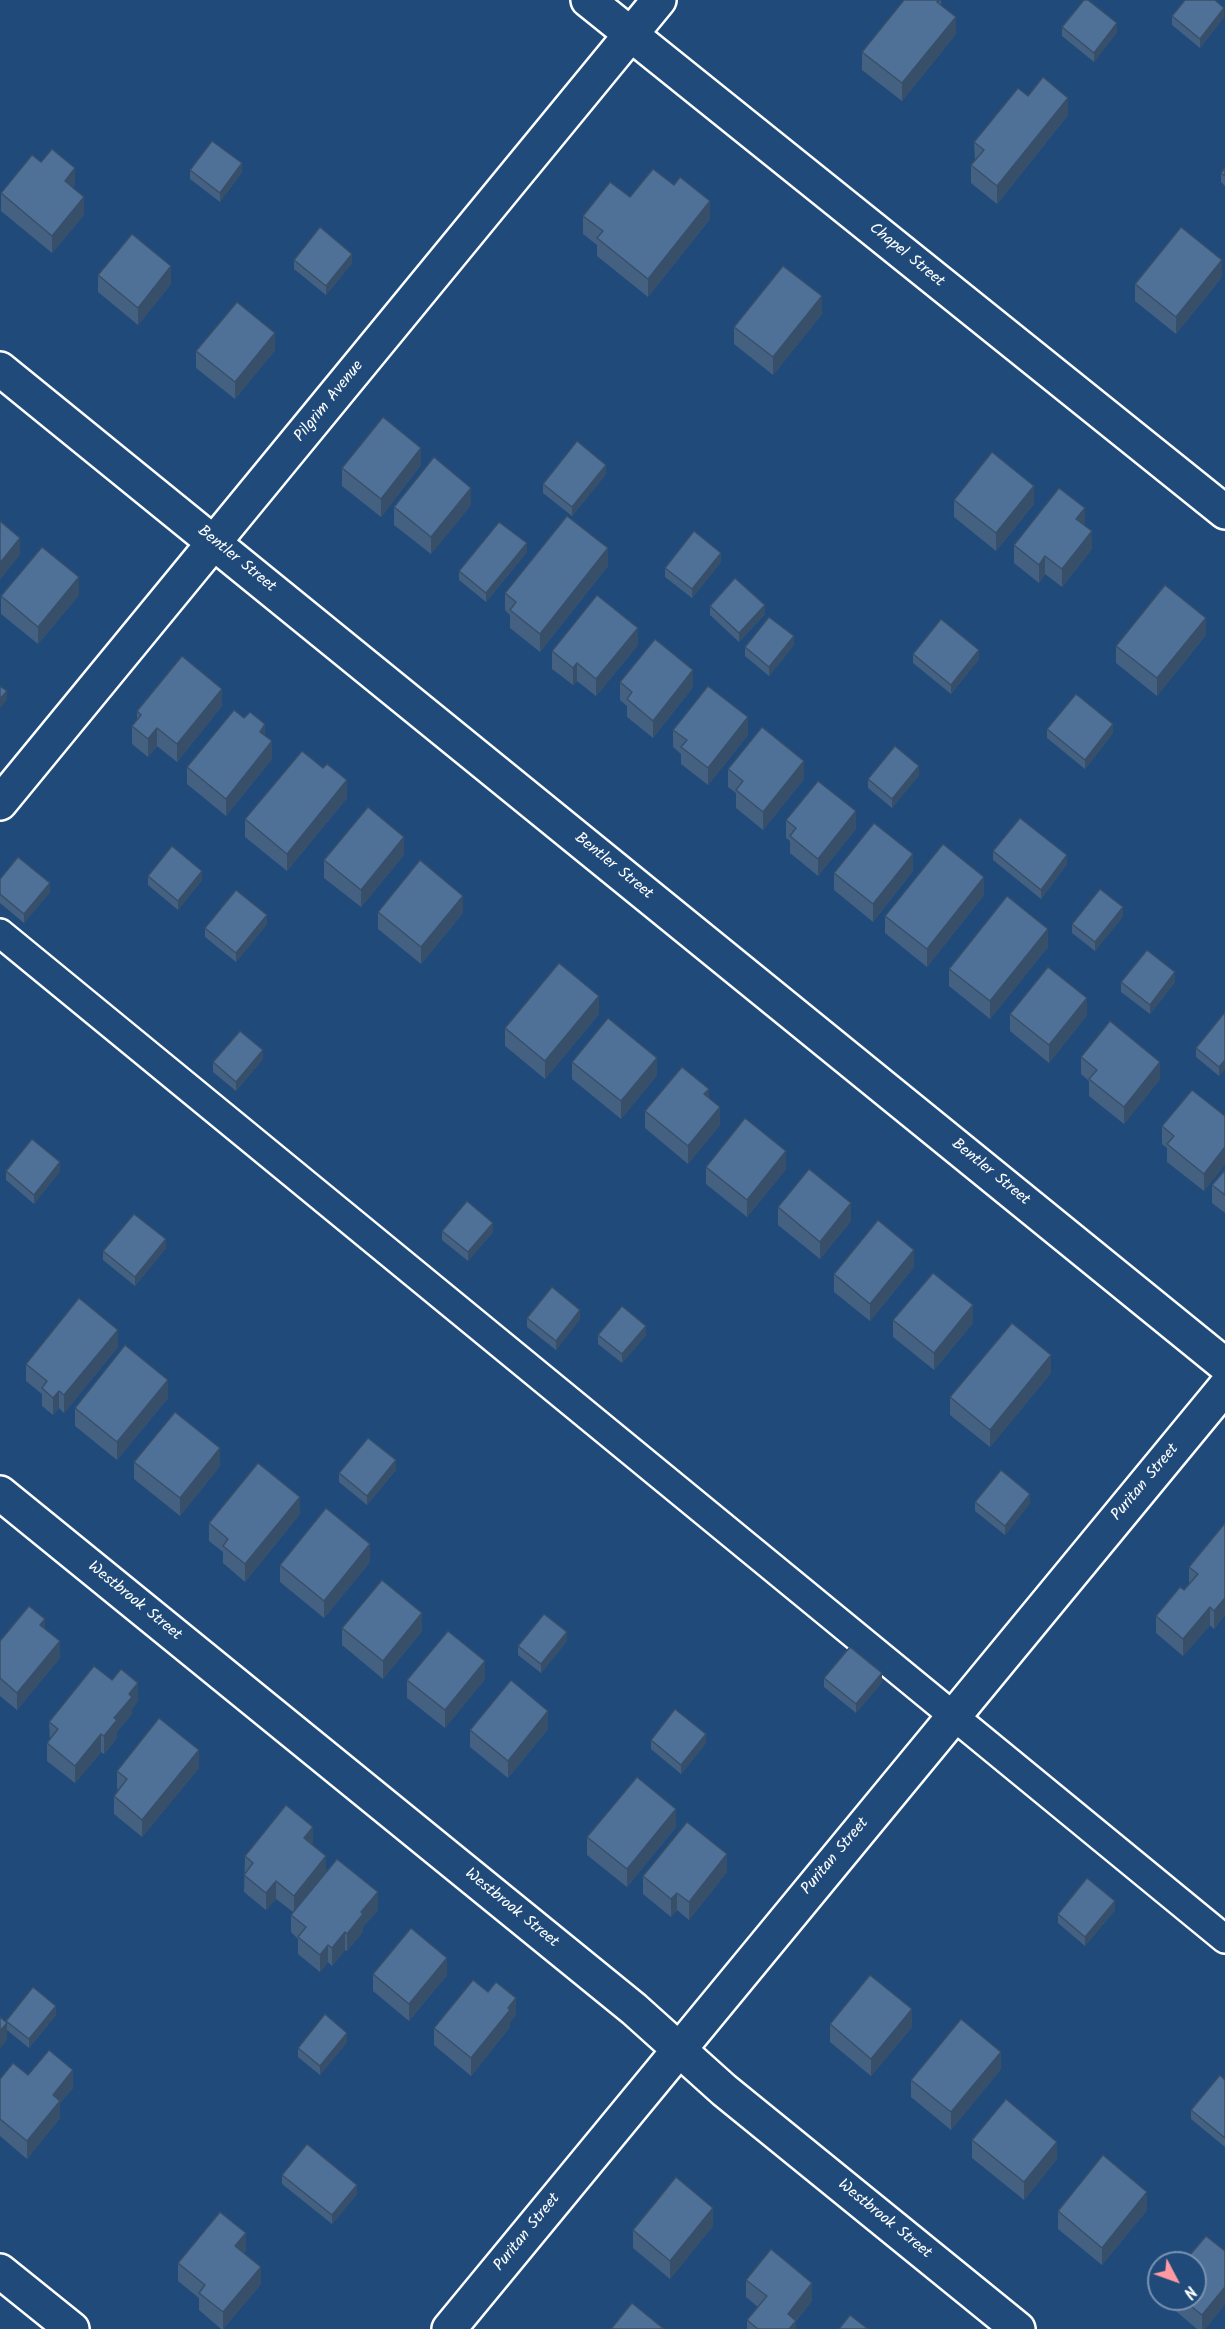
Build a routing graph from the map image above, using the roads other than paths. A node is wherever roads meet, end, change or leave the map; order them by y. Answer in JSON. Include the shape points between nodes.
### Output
{"nodes":[{"id":1,"x":588,"y":0,"type":"edge"},
{"id":2,"x":659,"y":0,"type":"edge"},
{"id":3,"x":631,"y":35,"type":"junction"},
{"id":4,"x":0,"y":369,"type":"edge"},
{"id":5,"x":1225,"y":512,"type":"edge"},
{"id":6,"x":214,"y":542,"type":"junction"},
{"id":7,"x":0,"y":803,"type":"edge"},
{"id":8,"x":0,"y":933,"type":"edge"},
{"id":9,"x":1225,"y":1365,"type":"edge"},
{"id":10,"x":1225,"y":1387,"type":"edge"},
{"id":11,"x":0,"y":1493,"type":"edge"},
{"id":12,"x":952,"y":1717,"type":"junction"},
{"id":13,"x":1225,"y":1939,"type":"edge"},
{"id":14,"x":679,"y":2048,"type":"junction"},
{"id":15,"x":0,"y":2271,"type":"edge"},
{"id":16,"x":72,"y":2329,"type":"edge"},
{"id":17,"x":449,"y":2329,"type":"edge"},
{"id":18,"x":1018,"y":2329,"type":"edge"}],
"edges":[{"from":1,"to":3,"type":"street","name":"Chapel Street"},
{"from":2,"to":3,"type":"street","name":"Pilgrim Avenue"},
{"from":3,"to":5,"type":"street","name":"Chapel Street"},
{"from":3,"to":6,"type":"street","name":"Pilgrim Avenue"},
{"from":4,"to":6,"type":"street","name":"Bentler Street"},
{"from":6,"to":7,"type":"street","name":"Pilgrim Avenue"},
{"from":6,"to":9,"type":"street","name":"Bentler Street"},
{"from":8,"to":12,"type":"lane"},
{"from":10,"to":12,"type":"street","name":"Puritan Street"},
{"from":11,"to":14,"type":"street","name":"Westbrook Street"},
{"from":12,"to":13,"type":"lane"},
{"from":12,"to":14,"type":"street","name":"Puritan Street"},
{"from":14,"to":17,"type":"street","name":"Puritan Street"},
{"from":14,"to":18,"type":"street","name":"Westbrook Street","via":[[733,2097]]},
{"from":15,"to":16,"type":"street"}]}
